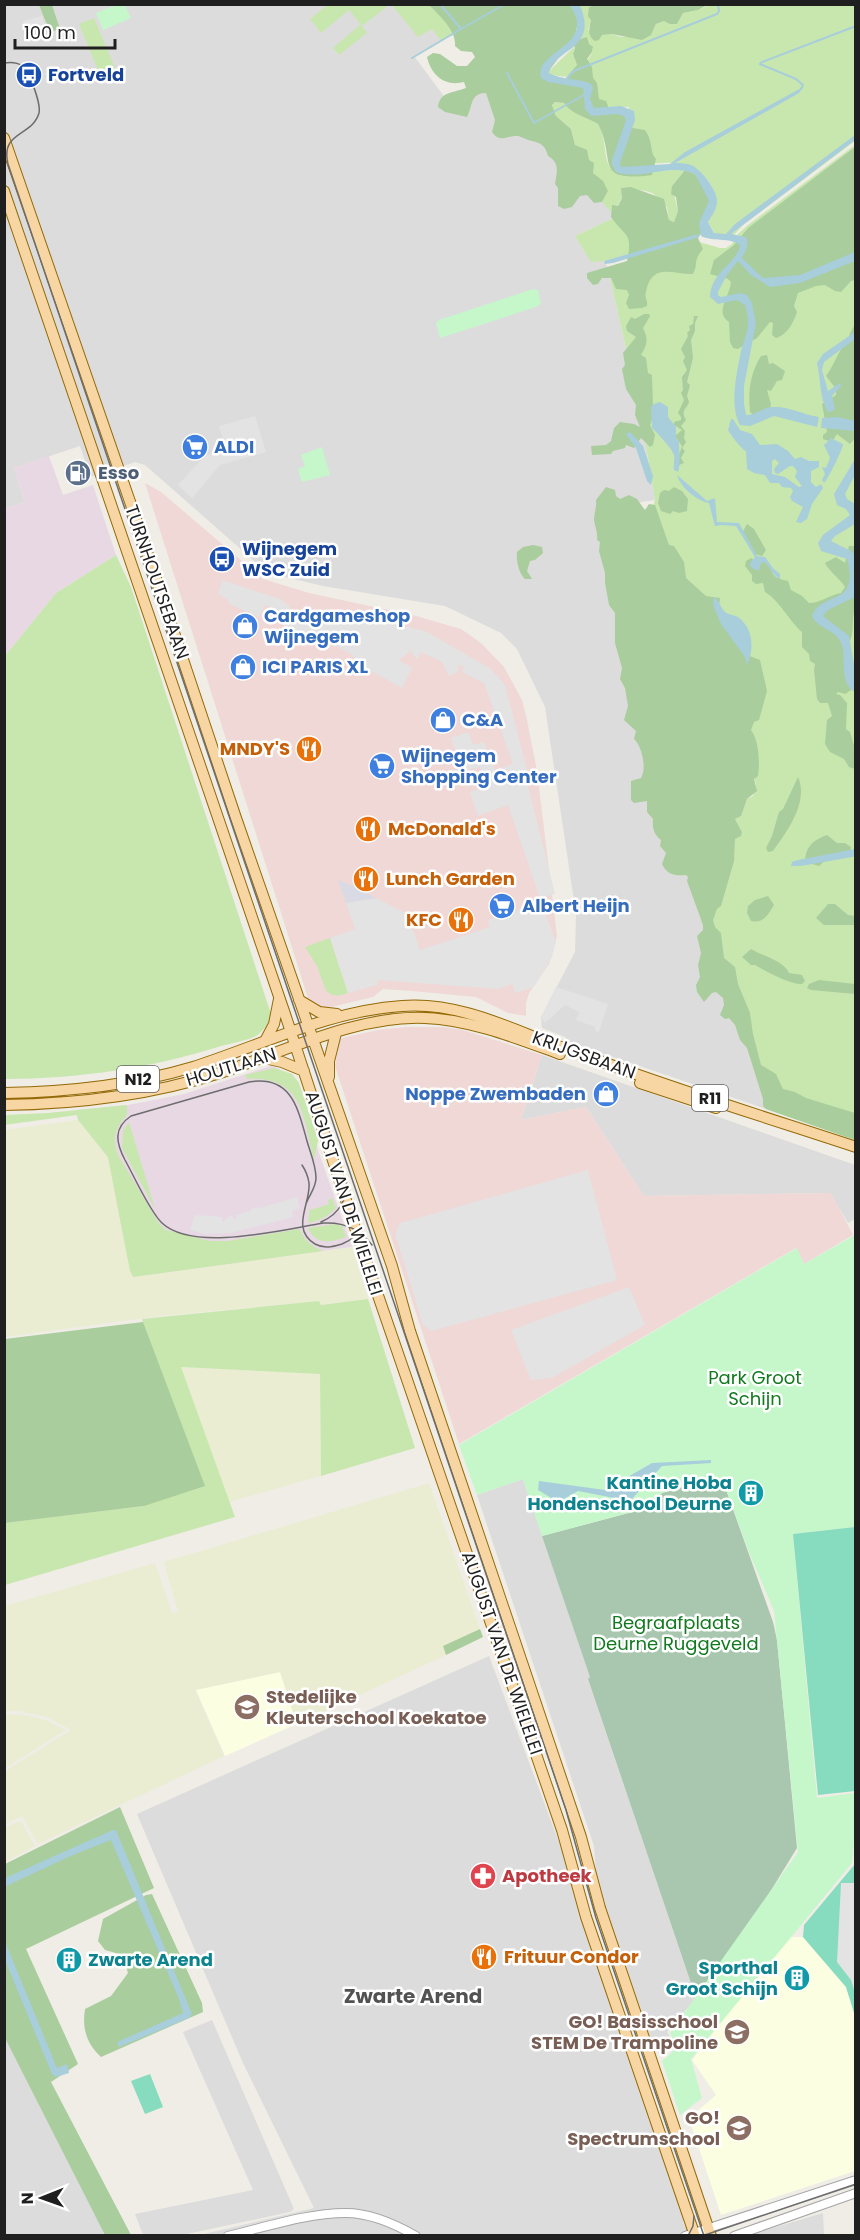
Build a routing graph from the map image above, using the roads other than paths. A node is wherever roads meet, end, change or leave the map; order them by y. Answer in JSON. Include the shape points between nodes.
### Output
{"nodes":[{"id":1,"x":4,"y":138,"type":"edge"},
{"id":2,"x":4,"y":191,"type":"edge"},
{"id":3,"x":279,"y":999,"type":"junction"},
{"id":4,"x":299,"y":1000,"type":"junction"},
{"id":5,"x":346,"y":1015,"type":"junction"},
{"id":6,"x":307,"y":1026,"type":"junction"},
{"id":7,"x":290,"y":1032,"type":"junction"},
{"id":8,"x":336,"y":1033,"type":"junction"},
{"id":9,"x":265,"y":1041,"type":"junction"},
{"id":10,"x":313,"y":1041,"type":"junction"},
{"id":11,"x":295,"y":1047,"type":"junction"},
{"id":12,"x":264,"y":1058,"type":"junction"},
{"id":13,"x":304,"y":1071,"type":"junction"},
{"id":14,"x":331,"y":1089,"type":"junction"},
{"id":15,"x":4,"y":1092,"type":"edge"},
{"id":16,"x":4,"y":1105,"type":"edge"},
{"id":17,"x":855,"y":1148,"type":"edge"},
{"id":18,"x":855,"y":1155,"type":"edge"},
{"id":19,"x":855,"y":2180,"type":"edge"},
{"id":20,"x":855,"y":2193,"type":"edge"},
{"id":21,"x":710,"y":2232,"type":"edge"},
{"id":22,"x":228,"y":2235,"type":"edge"},
{"id":23,"x":416,"y":2235,"type":"edge"},
{"id":24,"x":691,"y":2235,"type":"edge"},
{"id":25,"x":734,"y":2235,"type":"edge"}],
"edges":[{"from":1,"to":4,"type":"main road","name":"TURNHOUTSEBAAN"},
{"from":2,"to":3,"type":"main road","name":"TURNHOUTSEBAAN"},
{"from":3,"to":7,"type":"main road","name":"TURNHOUTSEBAAN"},
{"from":3,"to":9,"type":"main road","via":[[274,1024]]},
{"from":4,"to":5,"type":"main road","via":[[320,1012]]},
{"from":4,"to":6,"type":"main road","name":"TURNHOUTSEBAAN"},
{"from":5,"to":6,"type":"main road","name":"KRIJGSBAAN","number":"R11"},
{"from":5,"to":17,"type":"main road","name":"KRIJGSBAAN","number":"R11","via":[[402,1006],[453,1010]]},
{"from":6,"to":7,"type":"main road","name":"HOUTLAAN","number":"N12"},
{"from":6,"to":10,"type":"main road","name":"TURNHOUTSEBAAN"},
{"from":7,"to":9,"type":"main road","name":"HOUTLAAN","number":"N12"},
{"from":7,"to":11,"type":"main road","name":"TURNHOUTSEBAAN"},
{"from":8,"to":10,"type":"main road","name":"KRIJGSBAAN","number":"R11"},
{"from":8,"to":14,"type":"main road","via":[[329,1061]]},
{"from":8,"to":18,"type":"main road","name":"KRIJGSBAAN","number":"R11","via":[[401,1018],[465,1023]]},
{"from":9,"to":15,"type":"main road","name":"HOUTLAAN","number":"N12","via":[[156,1076],[75,1089]]},
{"from":10,"to":11,"type":"main road","name":"HOUTLAAN","number":"N12"},
{"from":10,"to":14,"type":"main road","name":"TURNHOUTSEBAAN"},
{"from":11,"to":12,"type":"main road","name":"HOUTLAAN","number":"N12"},
{"from":11,"to":13,"type":"main road","name":"AUGUST VAN DE WIELELEI"},
{"from":12,"to":13,"type":"main road"},
{"from":12,"to":16,"type":"main road","name":"HOUTLAAN","number":"N12","via":[[148,1090],[76,1101]]},
{"from":13,"to":24,"type":"main road","name":"AUGUST VAN DE WIELELEI","via":[[551,1797],[586,1917]]},
{"from":14,"to":21,"type":"main road","name":"AUGUST VAN DE WIELELEI"},
{"from":19,"to":21,"type":"street"},
{"from":20,"to":25,"type":"street"},
{"from":21,"to":24,"type":"street"},
{"from":22,"to":23,"type":"street","via":[[348,2213],[388,2222]]}]}
